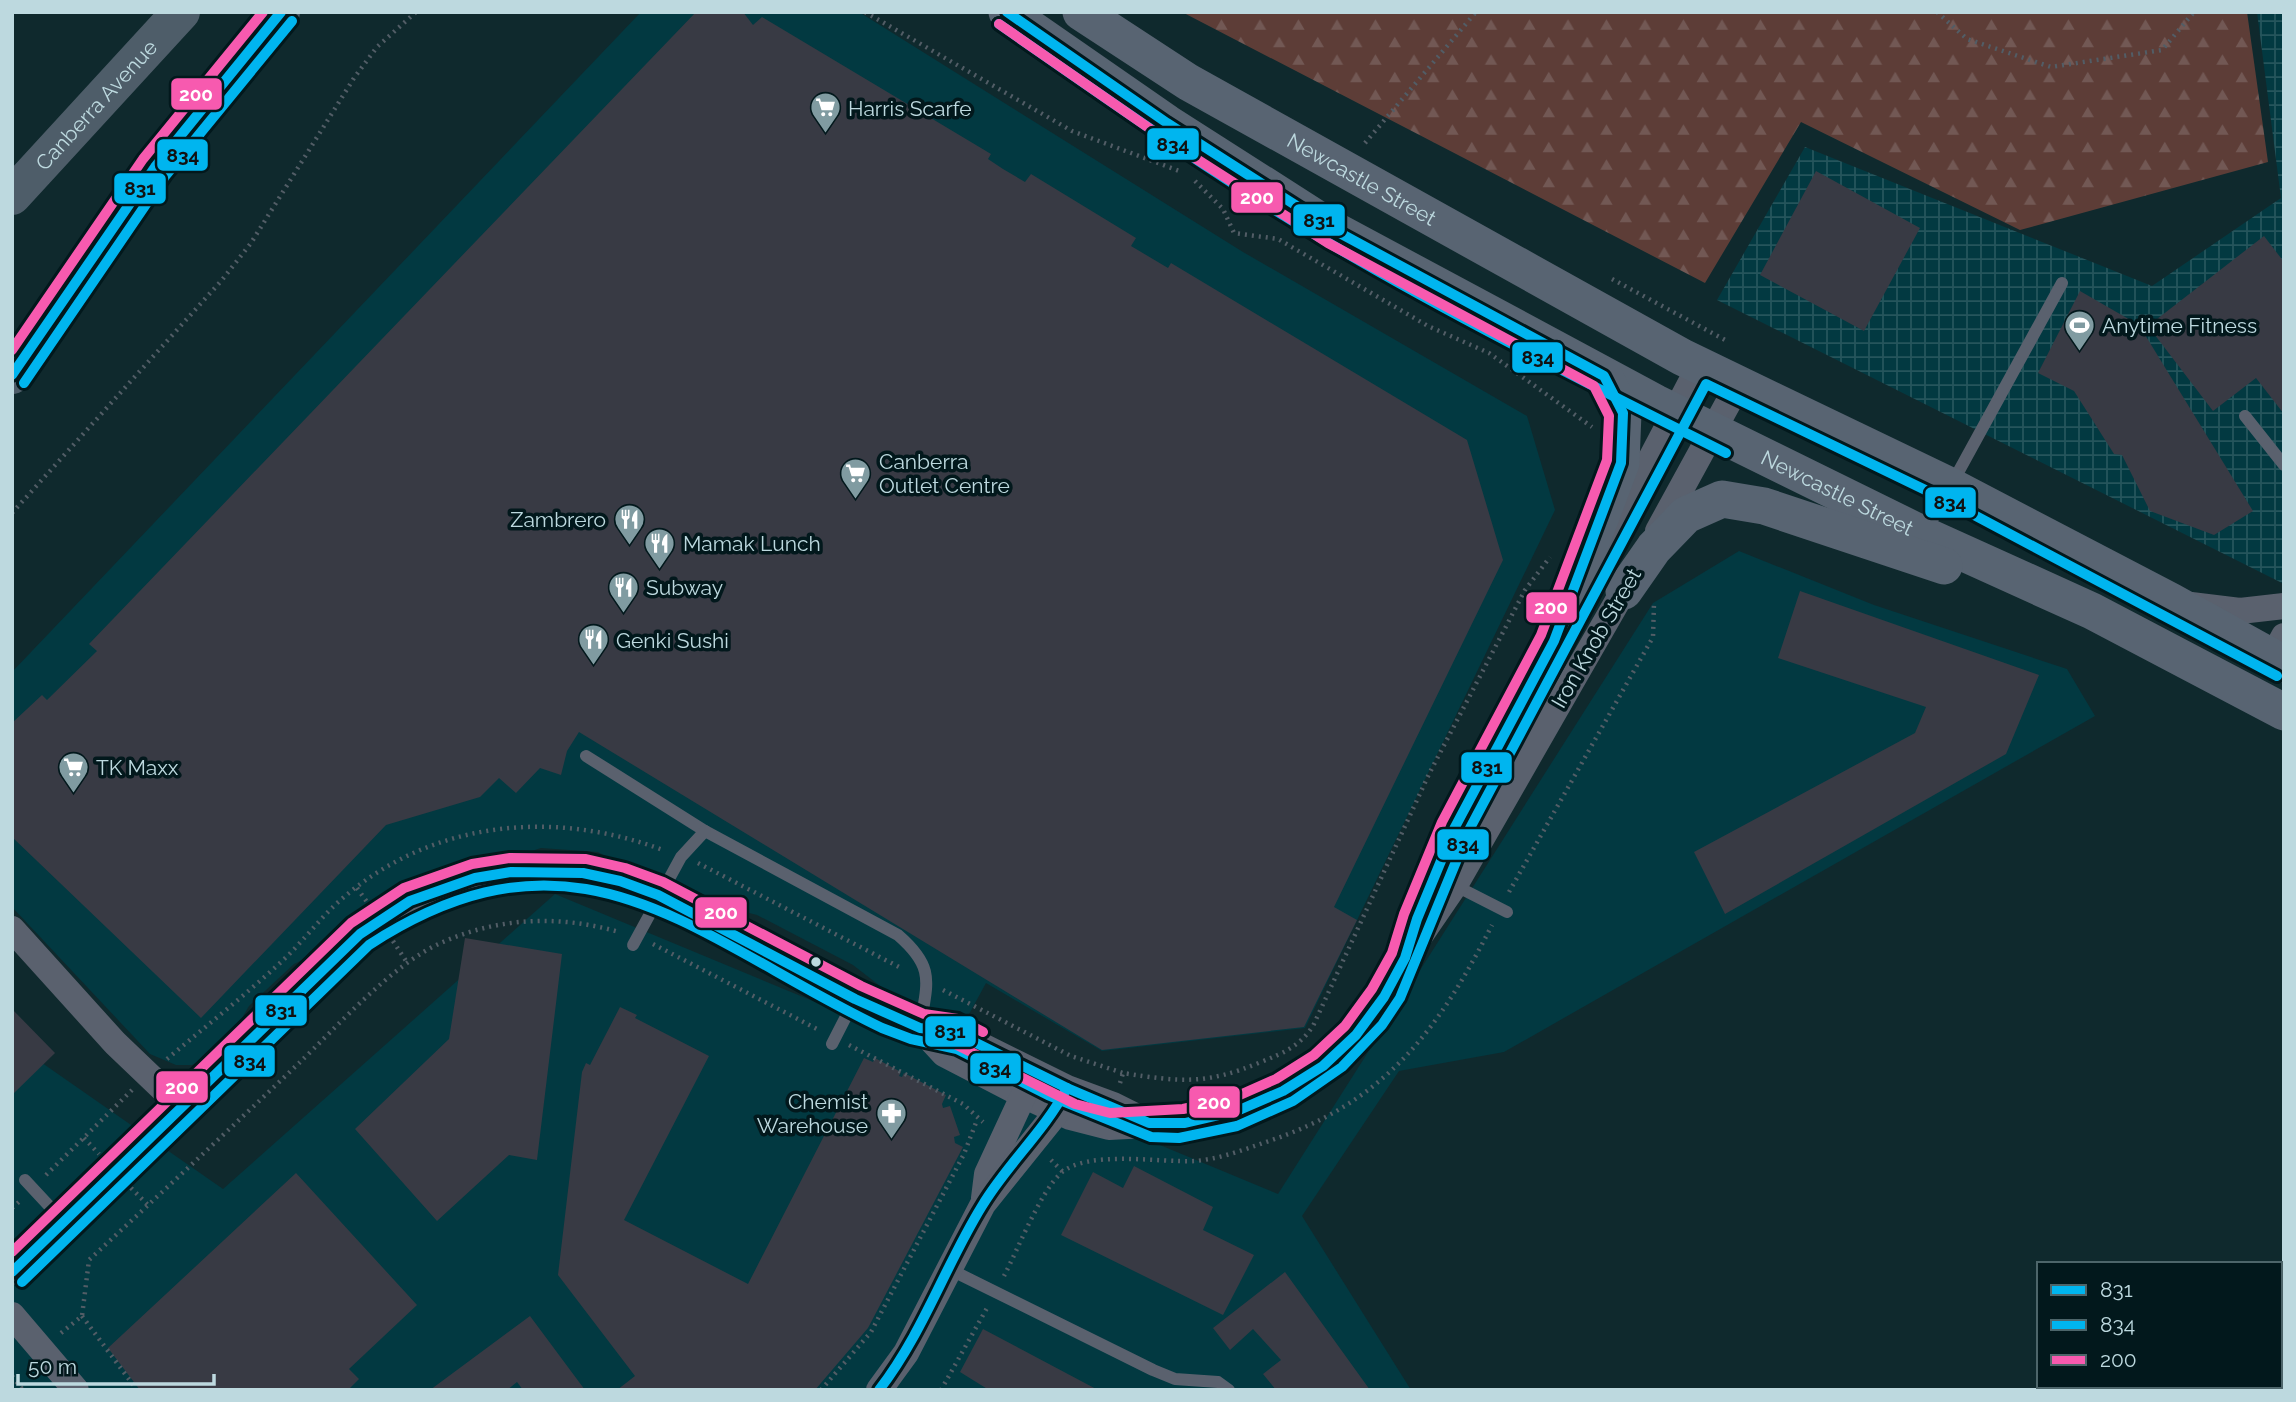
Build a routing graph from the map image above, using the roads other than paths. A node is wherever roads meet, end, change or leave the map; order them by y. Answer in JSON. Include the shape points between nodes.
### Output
{"nodes":[{"id":1,"x":181,"y":12,"type":"edge"},
{"id":2,"x":281,"y":12,"type":"edge"},
{"id":3,"x":1007,"y":12,"type":"edge"},
{"id":4,"x":1081,"y":12,"type":"edge"},
{"id":5,"x":12,"y":196,"type":"edge"},
{"id":6,"x":2063,"y":283,"type":"dead end"},
{"id":7,"x":1700,"y":365,"type":"junction"},
{"id":8,"x":12,"y":375,"type":"edge"},
{"id":9,"x":1604,"y":376,"type":"junction"},
{"id":10,"x":1738,"y":385,"type":"junction"},
{"id":11,"x":1676,"y":412,"type":"junction"},
{"id":12,"x":2245,"y":416,"type":"dead end"},
{"id":13,"x":1714,"y":432,"type":"junction"},
{"id":14,"x":2284,"y":465,"type":"edge"},
{"id":15,"x":1950,"y":486,"type":"junction"},
{"id":16,"x":1924,"y":535,"type":"junction"},
{"id":17,"x":1623,"y":591,"type":"junction"},
{"id":18,"x":2172,"y":602,"type":"junction"},
{"id":19,"x":2284,"y":606,"type":"edge"},
{"id":20,"x":2092,"y":611,"type":"junction"},
{"id":21,"x":1555,"y":641,"type":"junction"},
{"id":22,"x":2276,"y":680,"type":"edge"},
{"id":23,"x":586,"y":756,"type":"dead end"},
{"id":24,"x":705,"y":831,"type":"junction"},
{"id":25,"x":1445,"y":879,"type":"junction"},
{"id":26,"x":658,"y":895,"type":"junction"},
{"id":27,"x":1507,"y":912,"type":"dead end"},
{"id":28,"x":12,"y":929,"type":"edge"},
{"id":29,"x":635,"y":941,"type":"road end"},
{"id":30,"x":855,"y":999,"type":"junction"},
{"id":31,"x":920,"y":1028,"type":"junction"},
{"id":32,"x":834,"y":1041,"type":"road end"},
{"id":33,"x":1029,"y":1084,"type":"junction"},
{"id":34,"x":1062,"y":1100,"type":"junction"},
{"id":35,"x":183,"y":1108,"type":"junction"},
{"id":36,"x":29,"y":1184,"type":"road end"},
{"id":37,"x":983,"y":1203,"type":"junction"},
{"id":38,"x":64,"y":1222,"type":"junction"},
{"id":39,"x":950,"y":1269,"type":"junction"},
{"id":40,"x":12,"y":1272,"type":"edge"},
{"id":41,"x":12,"y":1315,"type":"edge"},
{"id":42,"x":887,"y":1387,"type":"edge"},
{"id":43,"x":76,"y":1390,"type":"edge"},
{"id":44,"x":1229,"y":1390,"type":"edge"}],
"edges":[{"from":1,"to":5,"type":"highway","name":"Canberra Avenue"},
{"from":2,"to":8,"type":"highway","via":[[155,167]]},
{"from":3,"to":9,"type":"main road","name":"Newcastle Street","via":[[1167,123],[1336,231]]},
{"from":4,"to":7,"type":"main road","name":"Newcastle Street","via":[[1188,82]]},
{"from":6,"to":15,"type":"lane"},
{"from":7,"to":10,"type":"main road","name":"Newcastle Street"},
{"from":7,"to":11,"type":"street","name":"Iron Knob Street"},
{"from":9,"to":11,"type":"main road","name":"Newcastle Street"},
{"from":9,"to":21,"type":"main road","via":[[1623,413],[1621,463]]},
{"from":10,"to":13,"type":"street","name":"Iron Knob Street"},
{"from":10,"to":15,"type":"main road","name":"Newcastle Street"},
{"from":11,"to":13,"type":"main road","name":"Newcastle Street"},
{"from":11,"to":21,"type":"street","name":"Iron Knob Street"},
{"from":12,"to":14,"type":"lane"},
{"from":13,"to":16,"type":"main road","name":"Newcastle Street"},
{"from":13,"to":17,"type":"street","name":"Iron Knob Street"},
{"from":15,"to":16,"type":"lane"},
{"from":15,"to":18,"type":"main road","name":"Newcastle Street"},
{"from":16,"to":20,"type":"main road","name":"Newcastle Street"},
{"from":17,"to":20,"type":"main road","via":[[1654,548],[1686,515],[1722,499],[1764,506]]},
{"from":17,"to":25,"type":"street","name":"Iron Knob Street"},
{"from":18,"to":19,"type":"street","via":[[2240,611]]},
{"from":18,"to":22,"type":"main road","name":"Newcastle Street"},
{"from":20,"to":22,"type":"main road","name":"Newcastle Street"},
{"from":21,"to":25,"type":"street","name":"Iron Knob Street","via":[[1455,827]]},
{"from":23,"to":24,"type":"lane"},
{"from":24,"to":26,"type":"lane","via":[[681,857]]},
{"from":24,"to":31,"type":"lane","via":[[898,935],[920,954],[927,981]]},
{"from":25,"to":27,"type":"lane"},
{"from":25,"to":34,"type":"street","name":"Iron Knob Street","via":[[1384,997],[1356,1035],[1323,1066],[1283,1091],[1237,1111],[1185,1123],[1111,1116]]},
{"from":26,"to":29,"type":"lane"},
{"from":26,"to":30,"type":"street","name":"Iron Knob Street"},
{"from":26,"to":35,"type":"street","name":"Iron Knob Street","via":[[620,881],[547,870],[475,878],[410,901],[360,934]]},
{"from":28,"to":35,"type":"street"},
{"from":30,"to":31,"type":"street","name":"Iron Knob Street"},
{"from":30,"to":32,"type":"lane"},
{"from":31,"to":33,"type":"street","name":"Iron Knob Street","via":[[954,1032]]},
{"from":33,"to":34,"type":"street","name":"Iron Knob Street"},
{"from":33,"to":37,"type":"street","via":[[987,1174]]},
{"from":34,"to":37,"type":"street"},
{"from":35,"to":38,"type":"street","name":"Iron Knob Street"},
{"from":36,"to":38,"type":"lane"},
{"from":37,"to":39,"type":"street"},
{"from":38,"to":40,"type":"street","name":"Iron Knob Street"},
{"from":39,"to":42,"type":"street"},
{"from":39,"to":44,"type":"lane","via":[[1153,1370],[1175,1379],[1218,1382]]},
{"from":41,"to":43,"type":"street"}]}
